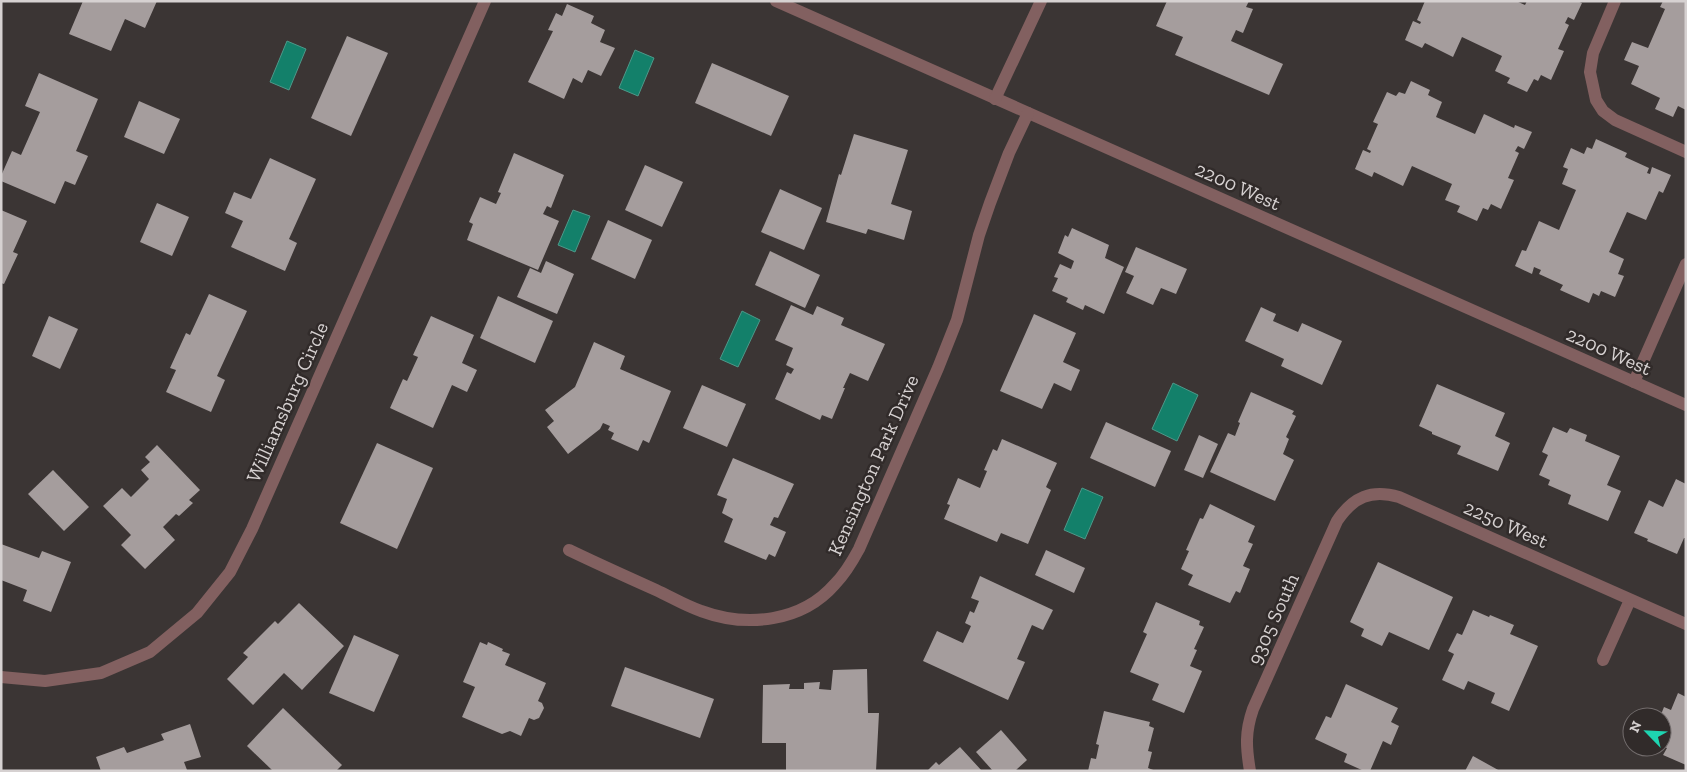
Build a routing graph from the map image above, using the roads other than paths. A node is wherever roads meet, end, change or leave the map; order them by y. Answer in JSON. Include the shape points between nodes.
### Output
{"nodes":[{"id":1,"x":485,"y":1,"type":"edge"},
{"id":2,"x":776,"y":1,"type":"edge"},
{"id":3,"x":1041,"y":1,"type":"edge"},
{"id":4,"x":1616,"y":1,"type":"edge"},
{"id":5,"x":995,"y":99,"type":"junction"},
{"id":6,"x":1028,"y":113,"type":"junction"},
{"id":7,"x":1686,"y":152,"type":"edge"},
{"id":8,"x":1686,"y":264,"type":"edge"},
{"id":9,"x":1634,"y":382,"type":"junction"},
{"id":10,"x":1686,"y":405,"type":"edge"},
{"id":11,"x":1364,"y":497,"type":"joint"},
{"id":12,"x":569,"y":550,"type":"dead end"},
{"id":13,"x":1630,"y":600,"type":"junction"},
{"id":14,"x":1686,"y":624,"type":"edge"},
{"id":15,"x":1603,"y":660,"type":"dead end"},
{"id":16,"x":1,"y":677,"type":"edge"},
{"id":17,"x":1250,"y":771,"type":"edge"}],
"edges":[{"from":1,"to":16,"type":"street","name":"Williamsburg Circle","via":[[256,520],[230,572],[197,613],[150,652],[102,673],[44,681]]},
{"from":2,"to":5,"type":"street","name":"2200 West"},
{"from":3,"to":5,"type":"street"},
{"from":4,"to":7,"type":"street","via":[[1593,53],[1590,72],[1596,100],[1615,120]]},
{"from":5,"to":6,"type":"street","name":"2200 West"},
{"from":6,"to":9,"type":"street","name":"2200 West"},
{"from":6,"to":12,"type":"street","name":"Kensington Park Drive","via":[[990,202],[957,320],[938,368],[859,550],[834,585],[814,603],[792,614],[762,621],[735,620],[702,612]]},
{"from":8,"to":9,"type":"street"},
{"from":9,"to":10,"type":"street","name":"2200 West"},
{"from":11,"to":13,"type":"street","name":"2250 West","via":[[1388,494],[1399,498]]},
{"from":11,"to":17,"type":"street","name":"9305 South","via":[[1353,502],[1338,521],[1253,709],[1246,734]]},
{"from":13,"to":14,"type":"street","name":"2250 West"},
{"from":13,"to":15,"type":"street"}]}
